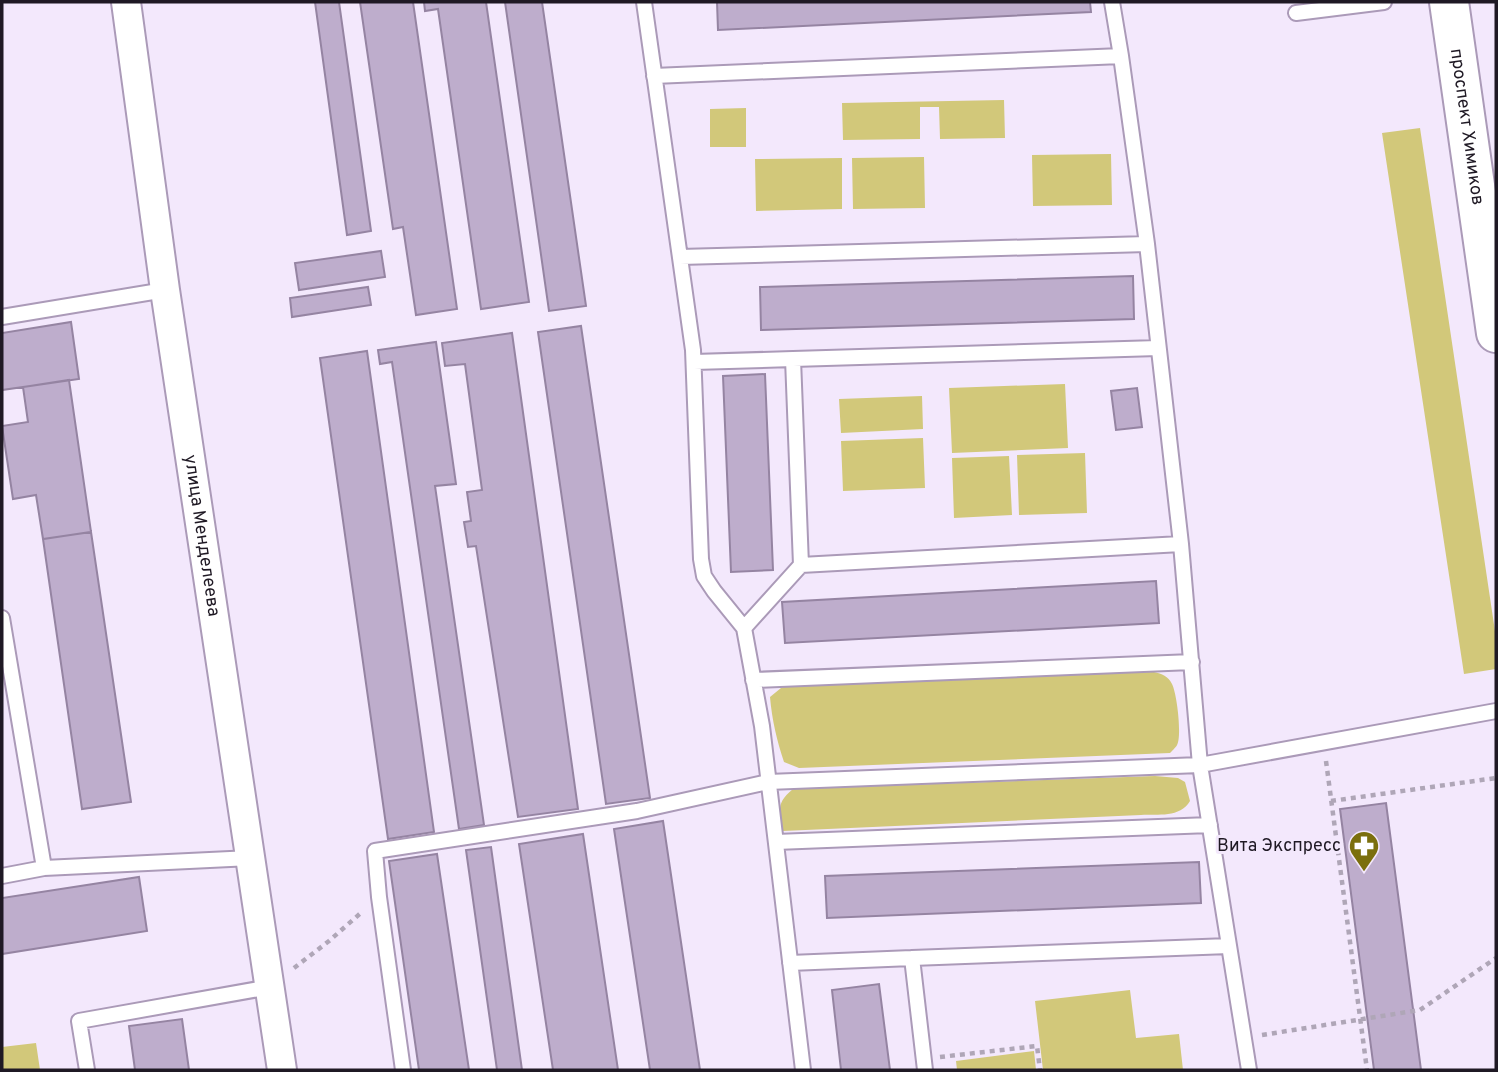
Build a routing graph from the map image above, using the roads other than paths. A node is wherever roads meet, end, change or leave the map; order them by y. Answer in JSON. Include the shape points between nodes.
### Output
{"nodes":[{"id":1,"x":126,"y":2,"type":"edge"},
{"id":2,"x":644,"y":2,"type":"edge"},
{"id":3,"x":1112,"y":2,"type":"edge"},
{"id":4,"x":1384,"y":2,"type":"edge"},
{"id":5,"x":1449,"y":2,"type":"edge"},
{"id":6,"x":1296,"y":13,"type":"dead end"},
{"id":7,"x":1121,"y":57,"type":"junction"},
{"id":8,"x":654,"y":76,"type":"junction"},
{"id":9,"x":1147,"y":244,"type":"junction"},
{"id":10,"x":680,"y":257,"type":"junction"},
{"id":11,"x":165,"y":290,"type":"junction"},
{"id":12,"x":2,"y":317,"type":"edge"},
{"id":13,"x":1496,"y":333,"type":"edge"},
{"id":14,"x":1158,"y":348,"type":"junction"},
{"id":15,"x":793,"y":359,"type":"junction"},
{"id":16,"x":694,"y":362,"type":"junction"},
{"id":17,"x":1181,"y":544,"type":"junction"},
{"id":18,"x":801,"y":565,"type":"junction"},
{"id":19,"x":2,"y":618,"type":"edge"},
{"id":20,"x":744,"y":628,"type":"junction"},
{"id":21,"x":1192,"y":662,"type":"junction"},
{"id":22,"x":753,"y":680,"type":"junction"},
{"id":23,"x":1496,"y":712,"type":"edge"},
{"id":24,"x":1200,"y":765,"type":"junction"},
{"id":25,"x":768,"y":782,"type":"junction"},
{"id":26,"x":1210,"y":825,"type":"junction"},
{"id":27,"x":776,"y":842,"type":"junction"},
{"id":28,"x":251,"y":858,"type":"junction"},
{"id":29,"x":44,"y":868,"type":"junction"},
{"id":30,"x":2,"y":876,"type":"edge"},
{"id":31,"x":1229,"y":946,"type":"junction"},
{"id":32,"x":912,"y":958,"type":"junction"},
{"id":33,"x":790,"y":963,"type":"junction"},
{"id":34,"x":270,"y":987,"type":"junction"},
{"id":35,"x":925,"y":1065,"type":"edge"},
{"id":36,"x":87,"y":1070,"type":"edge"},
{"id":37,"x":282,"y":1070,"type":"edge"},
{"id":38,"x":403,"y":1070,"type":"edge"},
{"id":39,"x":803,"y":1070,"type":"edge"},
{"id":40,"x":1249,"y":1070,"type":"edge"}],
"edges":[{"from":1,"to":11,"type":"street","name":"улица Менделеева"},
{"from":2,"to":8,"type":"lane"},
{"from":3,"to":7,"type":"lane"},
{"from":4,"to":6,"type":"lane"},
{"from":5,"to":13,"type":"main road","name":"проспект Химиков"},
{"from":7,"to":8,"type":"lane"},
{"from":7,"to":9,"type":"lane"},
{"from":8,"to":10,"type":"lane"},
{"from":9,"to":10,"type":"lane"},
{"from":9,"to":14,"type":"lane"},
{"from":10,"to":16,"type":"lane"},
{"from":11,"to":12,"type":"lane"},
{"from":11,"to":28,"type":"street","name":"улица Менделеева"},
{"from":14,"to":15,"type":"lane"},
{"from":14,"to":17,"type":"lane"},
{"from":15,"to":16,"type":"lane"},
{"from":15,"to":18,"type":"lane"},
{"from":16,"to":20,"type":"lane","via":[[704,576]]},
{"from":17,"to":18,"type":"lane"},
{"from":17,"to":21,"type":"lane"},
{"from":18,"to":20,"type":"lane"},
{"from":19,"to":29,"type":"lane"},
{"from":20,"to":22,"type":"lane"},
{"from":21,"to":22,"type":"lane"},
{"from":21,"to":24,"type":"lane"},
{"from":22,"to":25,"type":"lane"},
{"from":23,"to":24,"type":"lane"},
{"from":24,"to":25,"type":"lane"},
{"from":24,"to":26,"type":"lane"},
{"from":25,"to":27,"type":"lane"},
{"from":25,"to":38,"type":"lane","via":[[637,811],[375,851]]},
{"from":26,"to":27,"type":"lane"},
{"from":26,"to":31,"type":"lane"},
{"from":27,"to":33,"type":"lane"},
{"from":28,"to":29,"type":"lane"},
{"from":28,"to":34,"type":"street","name":"улица Менделеева"},
{"from":29,"to":30,"type":"lane"},
{"from":31,"to":32,"type":"lane"},
{"from":31,"to":40,"type":"lane"},
{"from":32,"to":33,"type":"lane"},
{"from":32,"to":35,"type":"lane"},
{"from":33,"to":39,"type":"lane"},
{"from":34,"to":36,"type":"lane","via":[[79,1021]]},
{"from":34,"to":37,"type":"street","name":"улица Менделеева"}]}
